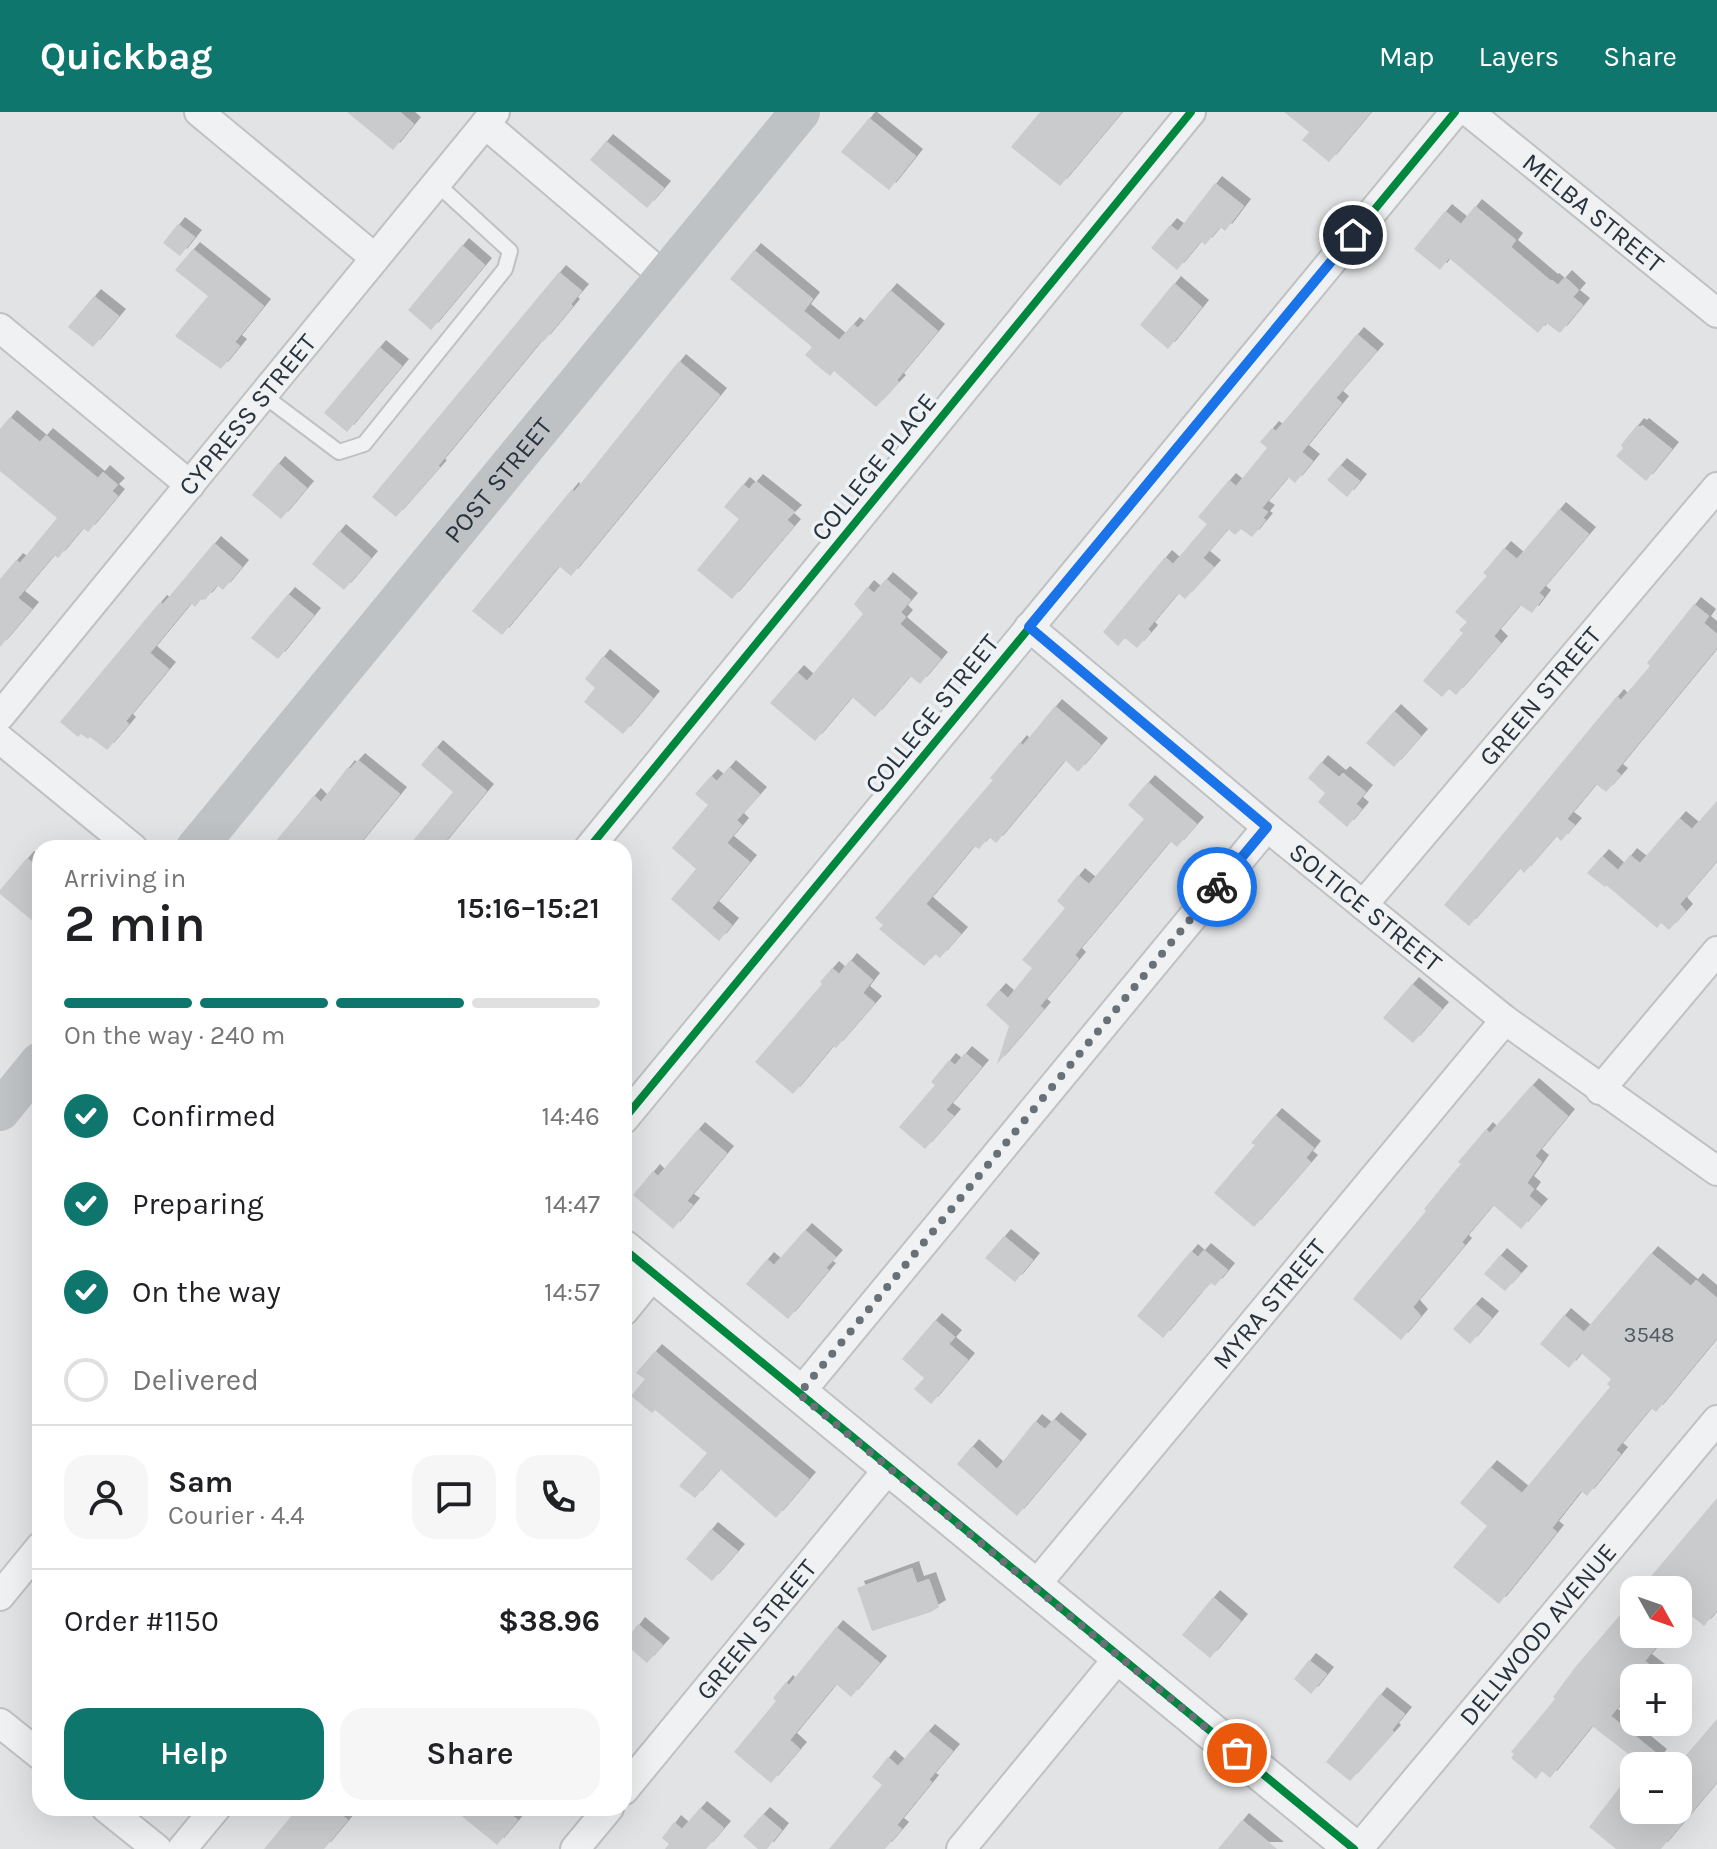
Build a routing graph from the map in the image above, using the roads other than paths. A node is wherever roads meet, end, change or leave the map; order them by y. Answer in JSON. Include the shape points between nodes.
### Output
{"nodes":[{"id":1,"x":199,"y":112,"type":"edge"},
{"id":2,"x":800,"y":112,"type":"edge"},
{"id":3,"x":1191,"y":112,"type":"edge"},
{"id":4,"x":1455,"y":112,"type":"edge"},
{"id":5,"x":1469,"y":112,"type":"edge"},
{"id":6,"x":490,"y":118,"type":"edge"},
{"id":7,"x":436,"y":183,"type":"junction"},
{"id":8,"x":375,"y":258,"type":"junction"},
{"id":9,"x":665,"y":277,"type":"junction"},
{"id":10,"x":1717,"y":313,"type":"edge"},
{"id":11,"x":0,"y":328,"type":"edge"},
{"id":12,"x":263,"y":395,"type":"junction"},
{"id":13,"x":190,"y":485,"type":"junction"},
{"id":14,"x":1717,"y":487,"type":"edge"},
{"id":15,"x":1029,"y":627,"type":"junction"},
{"id":16,"x":0,"y":716,"type":"edge"},
{"id":17,"x":0,"y":739,"type":"edge"},
{"id":18,"x":1267,"y":827,"type":"junction"},
{"id":19,"x":123,"y":840,"type":"edge"},
{"id":20,"x":203,"y":840,"type":"edge"},
{"id":21,"x":596,"y":840,"type":"edge"},
{"id":22,"x":1363,"y":905,"type":"junction"},
{"id":23,"x":1717,"y":951,"type":"edge"},
{"id":24,"x":1505,"y":1020,"type":"junction"},
{"id":25,"x":32,"y":1072,"type":"edge"},
{"id":26,"x":1600,"y":1090,"type":"junction"},
{"id":27,"x":632,"y":1109,"type":"edge"},
{"id":28,"x":0,"y":1111,"type":"edge"},
{"id":29,"x":1717,"y":1171,"type":"edge"},
{"id":30,"x":632,"y":1256,"type":"edge"},
{"id":31,"x":654,"y":1274,"type":"junction"},
{"id":32,"x":632,"y":1301,"type":"edge"},
{"id":33,"x":799,"y":1394,"type":"junction"},
{"id":34,"x":1717,"y":1420,"type":"edge"},
{"id":35,"x":889,"y":1468,"type":"junction"},
{"id":36,"x":32,"y":1557,"type":"edge"},
{"id":37,"x":1034,"y":1587,"type":"junction"},
{"id":38,"x":0,"y":1596,"type":"edge"},
{"id":39,"x":1119,"y":1657,"type":"junction"},
{"id":40,"x":0,"y":1723,"type":"edge"},
{"id":41,"x":32,"y":1749,"type":"edge"},
{"id":42,"x":632,"y":1780,"type":"edge"},
{"id":43,"x":116,"y":1816,"type":"edge"},
{"id":44,"x":209,"y":1816,"type":"edge"},
{"id":45,"x":602,"y":1816,"type":"edge"},
{"id":46,"x":157,"y":1849,"type":"edge"},
{"id":47,"x":182,"y":1849,"type":"edge"},
{"id":48,"x":575,"y":1849,"type":"edge"},
{"id":49,"x":961,"y":1849,"type":"edge"},
{"id":50,"x":1356,"y":1849,"type":"edge"}],
"edges":[{"from":1,"to":8,"type":"street"},
{"from":2,"to":9,"type":"main road","name":"POST STREET"},
{"from":3,"to":21,"type":"street","name":"COLLEGE PLACE"},
{"from":4,"to":15,"type":"street","name":"COLLEGE STREET"},
{"from":5,"to":10,"type":"street","name":"MELBA STREET"},
{"from":6,"to":7,"type":"street","name":"CYPRESS STREET"},
{"from":6,"to":9,"type":"street"},
{"from":7,"to":8,"type":"street","name":"CYPRESS STREET"},
{"from":7,"to":12,"type":"lane","via":[[510,251],[505,269],[364,444],[339,452]]},
{"from":8,"to":12,"type":"street","name":"CYPRESS STREET"},
{"from":9,"to":20,"type":"main road","name":"POST STREET"},
{"from":11,"to":13,"type":"street"},
{"from":12,"to":13,"type":"street","name":"CYPRESS STREET"},
{"from":13,"to":16,"type":"street","name":"CYPRESS STREET"},
{"from":14,"to":22,"type":"street","name":"GREEN STREET"},
{"from":15,"to":18,"type":"street","name":"SOLTICE STREET"},
{"from":15,"to":27,"type":"street","name":"COLLEGE STREET"},
{"from":17,"to":19,"type":"street"},
{"from":18,"to":22,"type":"street","name":"SOLTICE STREET"},
{"from":18,"to":33,"type":"street"},
{"from":22,"to":24,"type":"street","name":"SOLTICE STREET"},
{"from":23,"to":26,"type":"street"},
{"from":24,"to":26,"type":"street","name":"SOLTICE STREET"},
{"from":24,"to":37,"type":"street","name":"MYRA STREET"},
{"from":25,"to":28,"type":"main road"},
{"from":26,"to":29,"type":"street","name":"SOLTICE STREET"},
{"from":30,"to":31,"type":"street"},
{"from":31,"to":32,"type":"street"},
{"from":31,"to":33,"type":"street"},
{"from":33,"to":35,"type":"street"},
{"from":34,"to":50,"type":"street","name":"DELLWOOD AVENUE"},
{"from":35,"to":37,"type":"street"},
{"from":35,"to":42,"type":"street","name":"GREEN STREET"},
{"from":36,"to":38,"type":"street"},
{"from":37,"to":39,"type":"street"},
{"from":39,"to":49,"type":"street"},
{"from":39,"to":50,"type":"street"},
{"from":40,"to":41,"type":"street"},
{"from":43,"to":46,"type":"street"},
{"from":44,"to":47,"type":"street"},
{"from":45,"to":48,"type":"street"}]}
